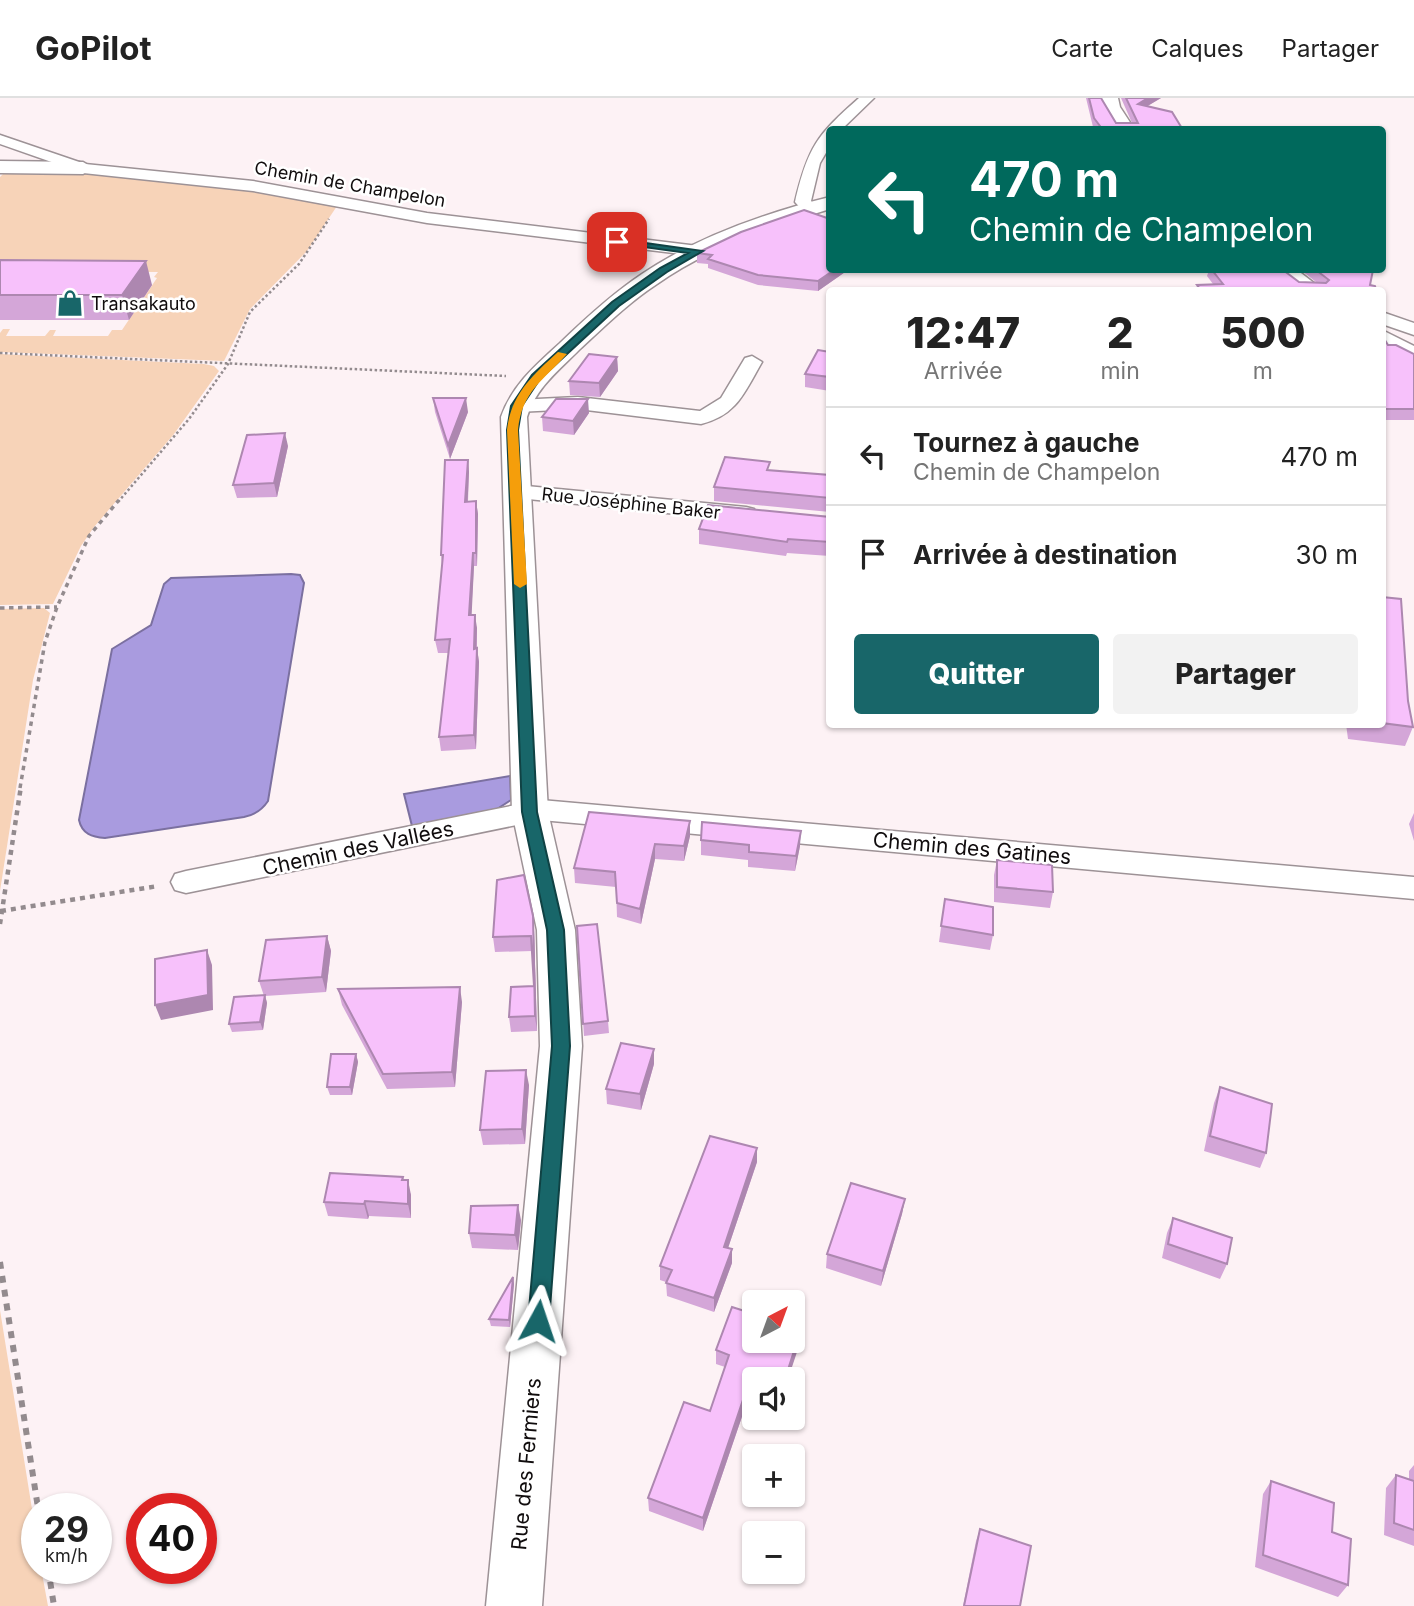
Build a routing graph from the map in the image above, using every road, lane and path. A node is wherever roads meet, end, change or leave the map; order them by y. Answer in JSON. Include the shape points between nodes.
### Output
{"nodes":[{"id":1,"x":867,"y":98,"type":"edge"},
{"id":2,"x":1109,"y":98,"type":"edge"},
{"id":3,"x":836,"y":126,"type":"edge"},
{"id":4,"x":1123,"y":126,"type":"edge"},
{"id":5,"x":0,"y":139,"type":"edge"},
{"id":6,"x":826,"y":139,"type":"edge"},
{"id":7,"x":0,"y":166,"type":"edge"},
{"id":8,"x":83,"y":168,"type":"junction"},
{"id":9,"x":344,"y":203,"type":"junction"},
{"id":10,"x":819,"y":205,"type":"edge"},
{"id":11,"x":698,"y":251,"type":"junction"},
{"id":12,"x":1288,"y":273,"type":"edge"},
{"id":13,"x":1308,"y":287,"type":"edge"},
{"id":14,"x":1386,"y":318,"type":"edge"},
{"id":15,"x":1414,"y":329,"type":"edge"},
{"id":16,"x":1386,"y":339,"type":"edge"},
{"id":17,"x":0,"y":354,"type":"edge"},
{"id":18,"x":1414,"y":356,"type":"edge"},
{"id":19,"x":752,"y":362,"type":"dead end"},
{"id":20,"x":228,"y":363,"type":"junction"},
{"id":21,"x":526,"y":391,"type":"junction"},
{"id":22,"x":578,"y":403,"type":"junction"},
{"id":23,"x":516,"y":492,"type":"junction"},
{"id":24,"x":761,"y":516,"type":"edge"},
{"id":25,"x":57,"y":607,"type":"junction"},
{"id":26,"x":0,"y":608,"type":"edge"},
{"id":27,"x":530,"y":812,"type":"junction"},
{"id":28,"x":187,"y":882,"type":"joint"},
{"id":29,"x":1414,"y":888,"type":"edge"},
{"id":30,"x":1,"y":911,"type":"edge"},
{"id":31,"x":0,"y":925,"type":"edge"},
{"id":32,"x":0,"y":1262,"type":"edge"},
{"id":33,"x":36,"y":1493,"type":"edge"},
{"id":34,"x":51,"y":1584,"type":"edge"},
{"id":35,"x":54,"y":1606,"type":"edge"},
{"id":36,"x":514,"y":1606,"type":"edge"}],
"edges":[{"from":1,"to":3,"type":"street"},
{"from":2,"to":4,"type":"street"},
{"from":5,"to":8,"type":"street","name":"Chemin de Champelon"},
{"from":6,"to":10,"type":"street","via":[[812,163],[803,202]]},
{"from":7,"to":8,"type":"street"},
{"from":8,"to":9,"type":"street","name":"Chemin de Champelon","via":[[253,186]]},
{"from":9,"to":11,"type":"street","name":"Chemin de Champelon","via":[[427,218]]},
{"from":9,"to":20,"type":"path","via":[[299,264],[250,312]]},
{"from":10,"to":11,"type":"street"},
{"from":11,"to":21,"type":"street","via":[[616,304]]},
{"from":12,"to":13,"type":"street"},
{"from":14,"to":15,"type":"street"},
{"from":16,"to":18,"type":"street"},
{"from":17,"to":20,"type":"path"},
{"from":19,"to":22,"type":"street","via":[[723,409],[705,418]]},
{"from":20,"to":21,"type":"path"},
{"from":20,"to":25,"type":"path","via":[[189,419],[89,536]]},
{"from":21,"to":22,"type":"street"},
{"from":21,"to":22,"type":"street"},
{"from":21,"to":23,"type":"street","name":"Rue des Fermiers","via":[[512,430]]},
{"from":23,"to":24,"type":"street","name":"Rue Joséphine Baker"},
{"from":23,"to":27,"type":"street","name":"Rue des Fermiers"},
{"from":25,"to":26,"type":"path"},
{"from":25,"to":30,"type":"path","via":[[37,676]]},
{"from":27,"to":28,"type":"street","name":"Chemin des Vallées"},
{"from":27,"to":29,"type":"street","name":"Chemin des Gatines"},
{"from":27,"to":36,"type":"street","name":"Rue des Fermiers","via":[[556,930],[561,1046]]},
{"from":28,"to":30,"type":"path"},
{"from":30,"to":31,"type":"path"},
{"from":32,"to":33,"type":"path"},
{"from":34,"to":35,"type":"path"}]}
